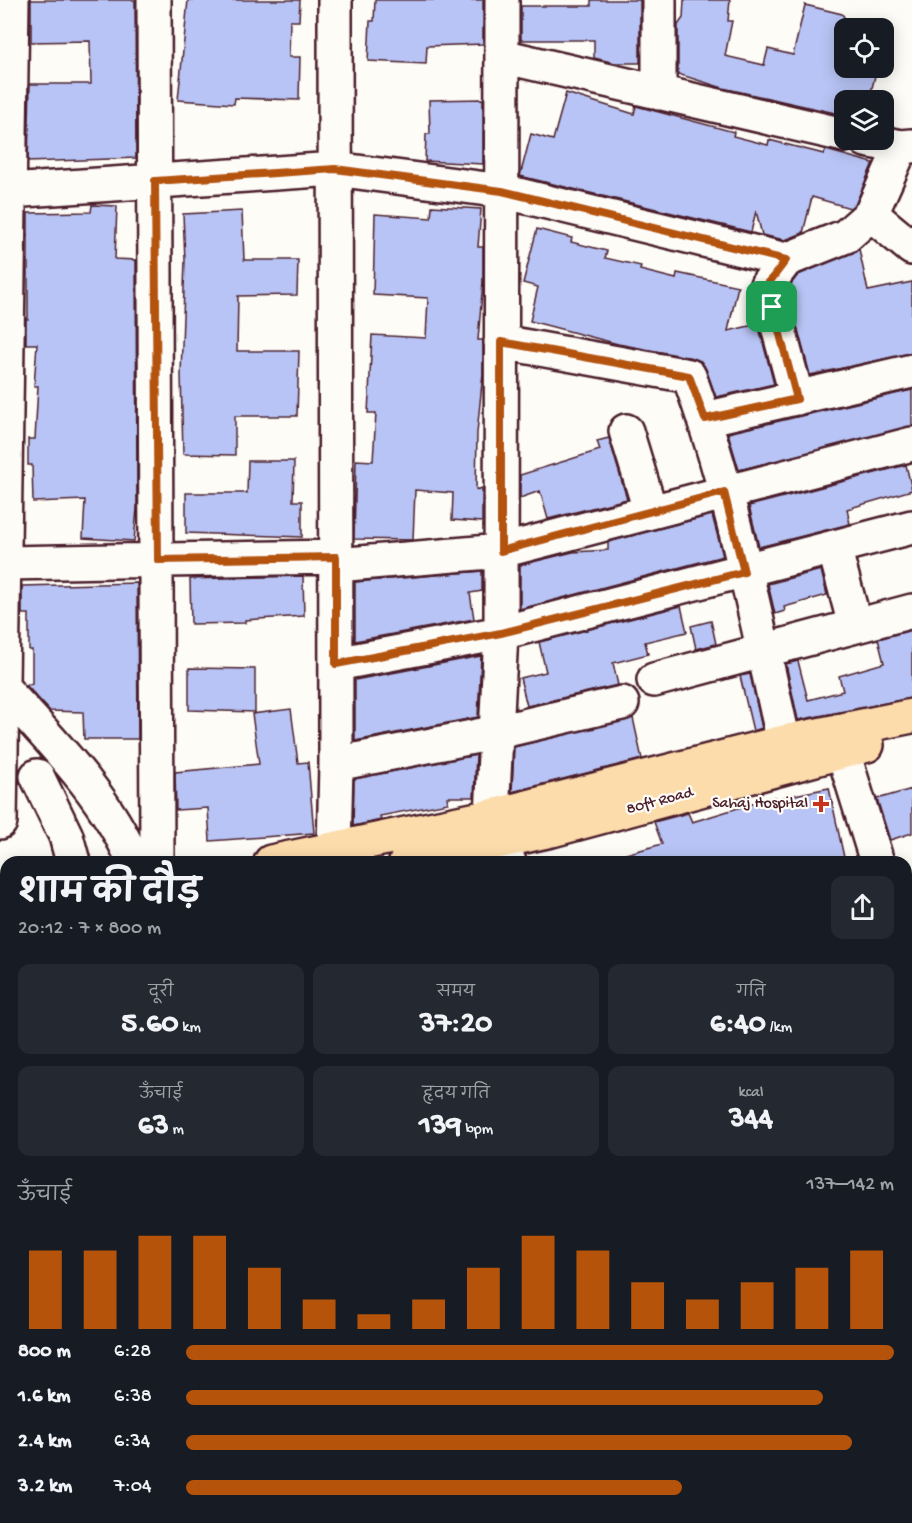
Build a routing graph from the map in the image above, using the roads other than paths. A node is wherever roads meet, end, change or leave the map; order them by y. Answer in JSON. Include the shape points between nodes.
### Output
{"nodes":[{"id":1,"x":12,"y":0,"type":"edge"},
{"id":2,"x":154,"y":0,"type":"edge"},
{"id":3,"x":335,"y":0,"type":"edge"},
{"id":4,"x":502,"y":0,"type":"edge"},
{"id":5,"x":659,"y":0,"type":"edge"},
{"id":6,"x":502,"y":56,"type":"junction"},
{"id":7,"x":658,"y":93,"type":"junction"},
{"id":8,"x":834,"y":133,"type":"edge"},
{"id":9,"x":906,"y":147,"type":"edge"},
{"id":10,"x":335,"y":169,"type":"junction"},
{"id":11,"x":155,"y":181,"type":"junction"},
{"id":12,"x":9,"y":191,"type":"junction"},
{"id":13,"x":502,"y":191,"type":"junction"},
{"id":14,"x":871,"y":214,"type":"junction"},
{"id":15,"x":912,"y":248,"type":"edge"},
{"id":16,"x":786,"y":260,"type":"junction"},
{"id":17,"x":4,"y":274,"type":"edge"},
{"id":18,"x":501,"y":342,"type":"junction"},
{"id":19,"x":912,"y":371,"type":"edge"},
{"id":20,"x":797,"y":399,"type":"junction"},
{"id":21,"x":705,"y":419,"type":"junction"},
{"id":22,"x":627,"y":431,"type":"dead end"},
{"id":23,"x":3,"y":435,"type":"edge"},
{"id":24,"x":912,"y":444,"type":"edge"},
{"id":25,"x":724,"y":492,"type":"junction"},
{"id":26,"x":650,"y":510,"type":"junction"},
{"id":27,"x":912,"y":527,"type":"edge"},
{"id":28,"x":834,"y":547,"type":"junction"},
{"id":29,"x":501,"y":551,"type":"junction"},
{"id":30,"x":158,"y":560,"type":"junction"},
{"id":31,"x":336,"y":561,"type":"junction"},
{"id":32,"x":4,"y":563,"type":"junction"},
{"id":33,"x":744,"y":572,"type":"junction"},
{"id":34,"x":912,"y":611,"type":"edge"},
{"id":35,"x":855,"y":625,"type":"junction"},
{"id":36,"x":501,"y":633,"type":"junction"},
{"id":37,"x":763,"y":650,"type":"junction"},
{"id":38,"x":336,"y":664,"type":"junction"},
{"id":39,"x":654,"y":680,"type":"dead end"},
{"id":40,"x":2,"y":687,"type":"junction"},
{"id":41,"x":622,"y":703,"type":"dead end"},
{"id":42,"x":912,"y":716,"type":"edge"},
{"id":43,"x":498,"y":732,"type":"junction"},
{"id":44,"x":912,"y":734,"type":"edge"},
{"id":45,"x":784,"y":742,"type":"junction"},
{"id":46,"x":843,"y":752,"type":"junction"},
{"id":47,"x":336,"y":764,"type":"junction"},
{"id":48,"x":37,"y":776,"type":"dead end"},
{"id":49,"x":0,"y":822,"type":"edge"},
{"id":50,"x":500,"y":840,"type":"edge"},
{"id":51,"x":334,"y":850,"type":"junction"},
{"id":52,"x":71,"y":856,"type":"edge"},
{"id":53,"x":131,"y":856,"type":"edge"},
{"id":54,"x":157,"y":856,"type":"edge"},
{"id":55,"x":302,"y":856,"type":"edge"},
{"id":56,"x":432,"y":856,"type":"edge"},
{"id":57,"x":876,"y":856,"type":"edge"}],
"edges":[{"from":1,"to":12,"type":"street"},
{"from":2,"to":11,"type":"street"},
{"from":3,"to":10,"type":"street"},
{"from":4,"to":6,"type":"street"},
{"from":5,"to":7,"type":"street"},
{"from":6,"to":7,"type":"street"},
{"from":6,"to":13,"type":"street"},
{"from":7,"to":8,"type":"street"},
{"from":9,"to":14,"type":"street"},
{"from":10,"to":11,"type":"street"},
{"from":10,"to":13,"type":"street"},
{"from":10,"to":31,"type":"street"},
{"from":11,"to":12,"type":"street"},
{"from":11,"to":30,"type":"street"},
{"from":12,"to":17,"type":"street"},
{"from":13,"to":16,"type":"street"},
{"from":13,"to":18,"type":"street"},
{"from":14,"to":15,"type":"street"},
{"from":14,"to":16,"type":"street","via":[[846,236]]},
{"from":16,"to":20,"type":"street","via":[[767,285]]},
{"from":17,"to":23,"type":"street"},
{"from":18,"to":21,"type":"street","via":[[689,376]]},
{"from":18,"to":29,"type":"street"},
{"from":19,"to":20,"type":"street"},
{"from":20,"to":21,"type":"street"},
{"from":21,"to":25,"type":"street"},
{"from":22,"to":26,"type":"street"},
{"from":23,"to":32,"type":"street"},
{"from":24,"to":25,"type":"street"},
{"from":25,"to":26,"type":"street"},
{"from":25,"to":33,"type":"street"},
{"from":26,"to":29,"type":"street"},
{"from":27,"to":28,"type":"street"},
{"from":28,"to":33,"type":"street"},
{"from":28,"to":35,"type":"street"},
{"from":29,"to":31,"type":"street"},
{"from":29,"to":36,"type":"street"},
{"from":30,"to":31,"type":"street"},
{"from":30,"to":32,"type":"street"},
{"from":30,"to":54,"type":"street"},
{"from":31,"to":38,"type":"street"},
{"from":32,"to":40,"type":"street"},
{"from":33,"to":36,"type":"street"},
{"from":33,"to":37,"type":"street"},
{"from":34,"to":35,"type":"street"},
{"from":35,"to":37,"type":"street"},
{"from":36,"to":38,"type":"street"},
{"from":36,"to":43,"type":"street"},
{"from":37,"to":39,"type":"street"},
{"from":37,"to":45,"type":"street"},
{"from":38,"to":47,"type":"street"},
{"from":40,"to":49,"type":"street"},
{"from":40,"to":53,"type":"street","via":[[84,780],[122,835]]},
{"from":41,"to":43,"type":"street"},
{"from":42,"to":45,"type":"main road"},
{"from":43,"to":47,"type":"street"},
{"from":43,"to":50,"type":"street"},
{"from":44,"to":46,"type":"main road","name":"80ft Road"},
{"from":45,"to":50,"type":"main road"},
{"from":46,"to":50,"type":"main road","name":"80ft Road"},
{"from":46,"to":57,"type":"street"},
{"from":47,"to":51,"type":"street"},
{"from":48,"to":52,"type":"street","via":[[62,826]]},
{"from":50,"to":51,"type":"main road"},
{"from":50,"to":56,"type":"main road","name":"80ft Road"},
{"from":51,"to":55,"type":"main road"}]}
